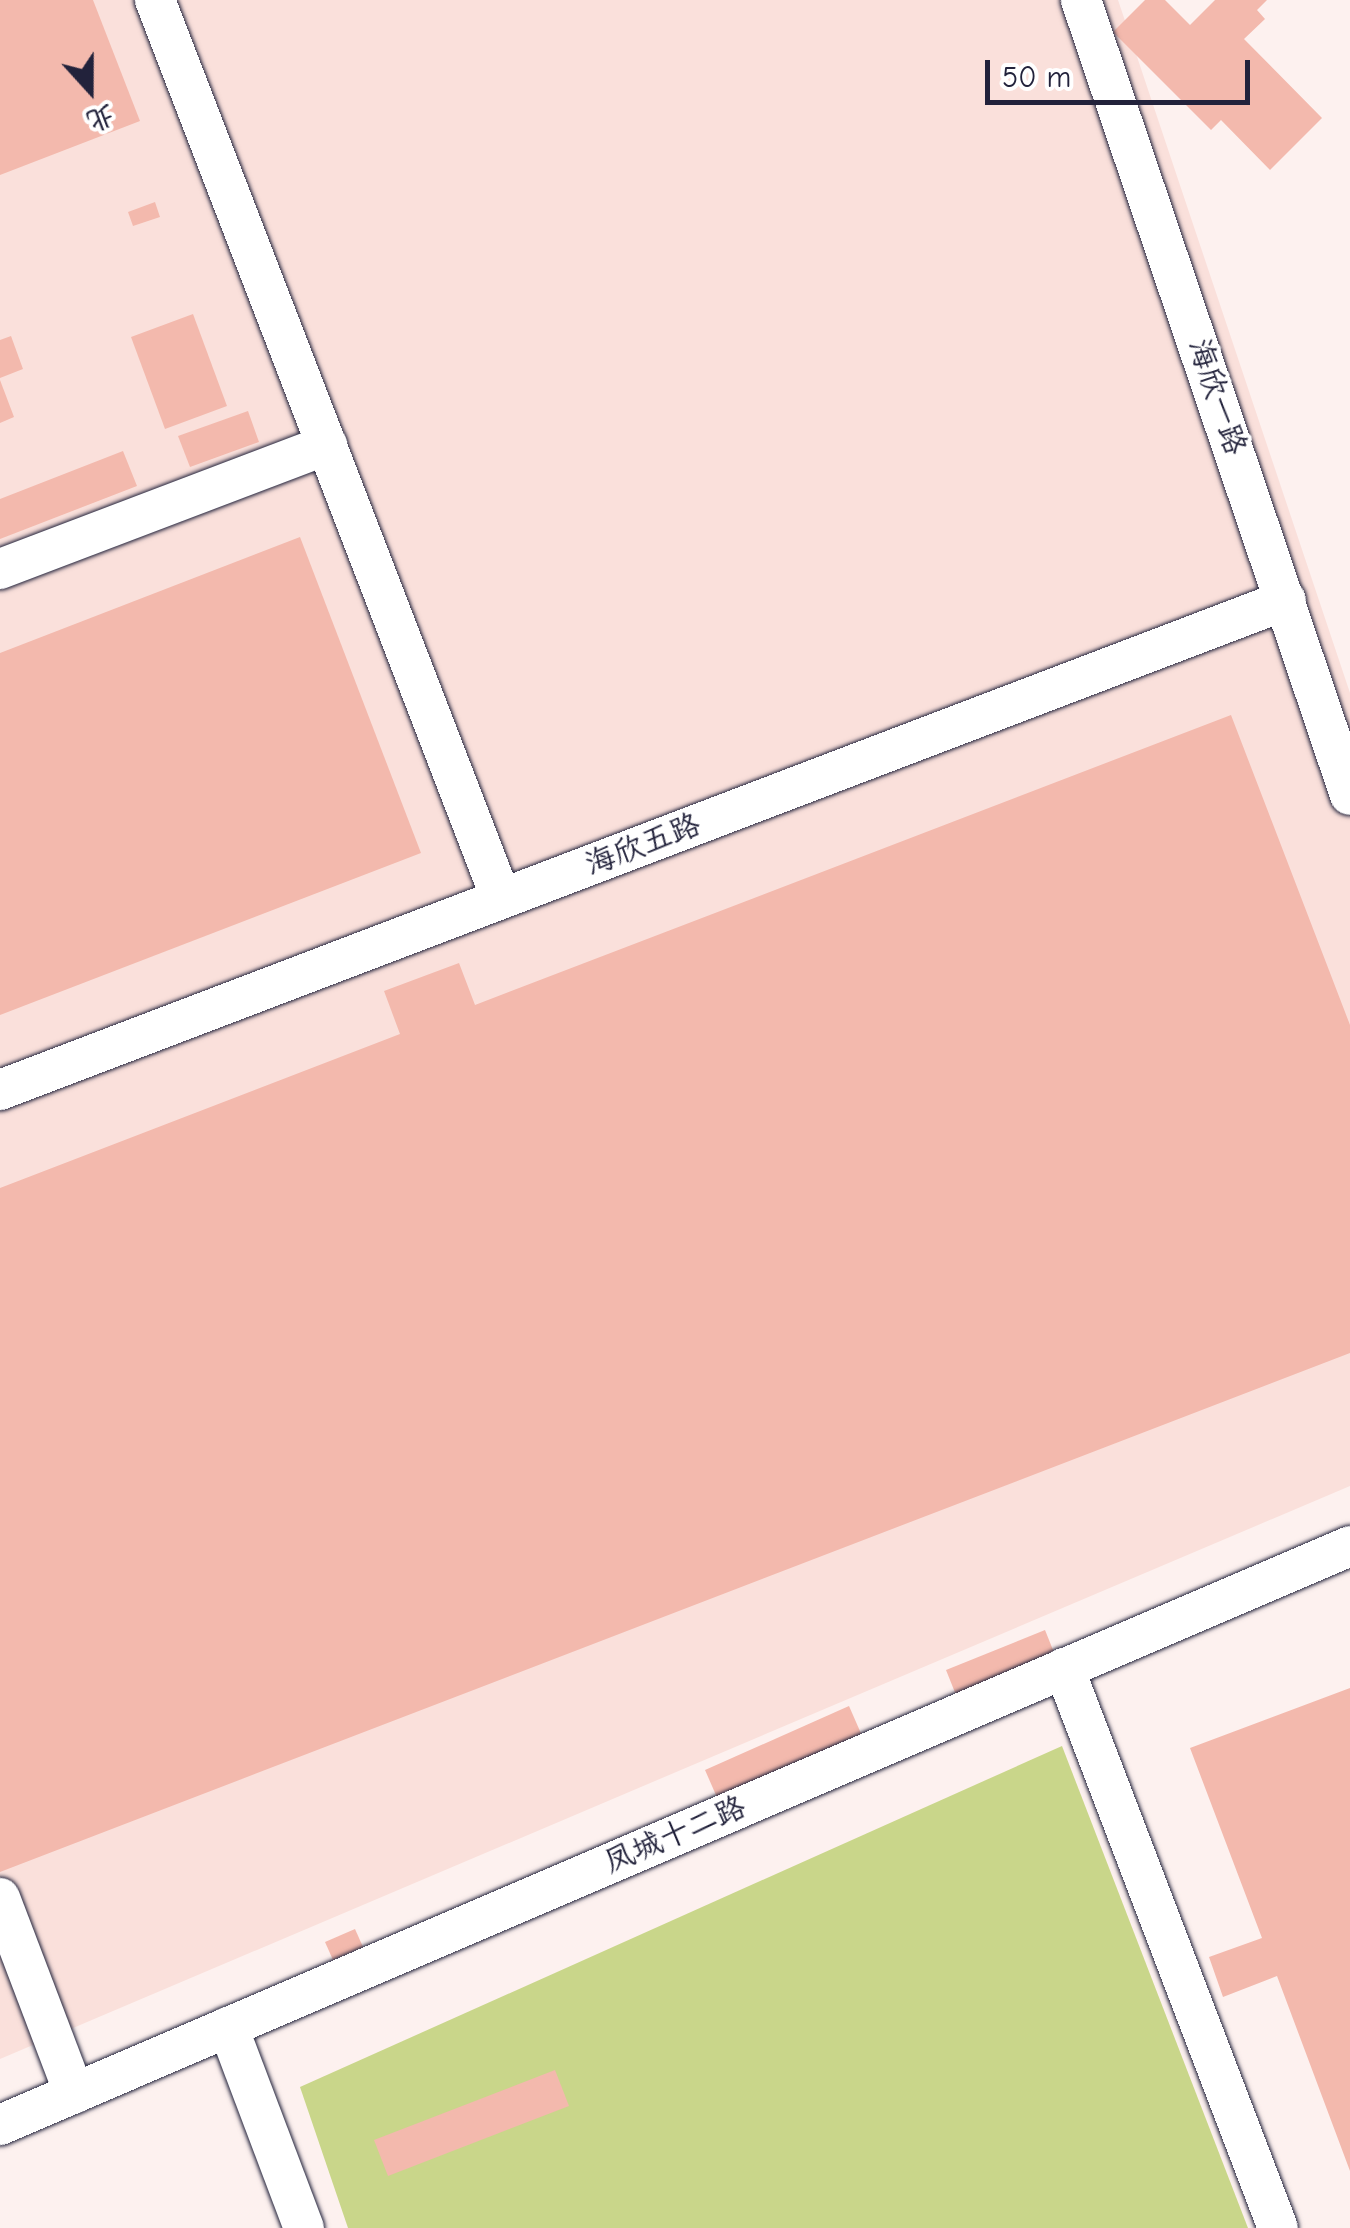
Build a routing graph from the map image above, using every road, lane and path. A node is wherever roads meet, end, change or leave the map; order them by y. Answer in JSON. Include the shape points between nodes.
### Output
{"nodes":[{"id":1,"x":156,"y":0,"type":"edge"},
{"id":2,"x":1081,"y":0,"type":"edge"},
{"id":3,"x":327,"y":445,"type":"junction"},
{"id":4,"x":0,"y":568,"type":"edge"},
{"id":5,"x":1286,"y":600,"type":"junction"},
{"id":6,"x":1350,"y":795,"type":"edge"},
{"id":7,"x":502,"y":898,"type":"junction"},
{"id":8,"x":0,"y":1090,"type":"edge"},
{"id":9,"x":1350,"y":1546,"type":"edge"},
{"id":10,"x":1064,"y":1668,"type":"junction"},
{"id":11,"x":0,"y":1898,"type":"edge"},
{"id":12,"x":228,"y":2027,"type":"junction"},
{"id":13,"x":74,"y":2093,"type":"junction"},
{"id":14,"x":0,"y":2124,"type":"edge"},
{"id":15,"x":304,"y":2228,"type":"edge"},
{"id":16,"x":1278,"y":2228,"type":"edge"}],
"edges":[{"from":1,"to":3,"type":"street"},
{"from":2,"to":5,"type":"street","name":"海欣一路"},
{"from":3,"to":4,"type":"street"},
{"from":3,"to":7,"type":"street"},
{"from":5,"to":6,"type":"street","name":"海欣一路"},
{"from":5,"to":7,"type":"street","name":"海欣五路"},
{"from":7,"to":8,"type":"street","name":"海欣五路"},
{"from":9,"to":10,"type":"street","name":"凤城十二路"},
{"from":10,"to":12,"type":"street","name":"凤城十二路"},
{"from":10,"to":16,"type":"street"},
{"from":11,"to":13,"type":"street"},
{"from":12,"to":13,"type":"street","name":"凤城十二路"},
{"from":12,"to":15,"type":"street"},
{"from":13,"to":14,"type":"street","name":"凤城十二路"}]}
